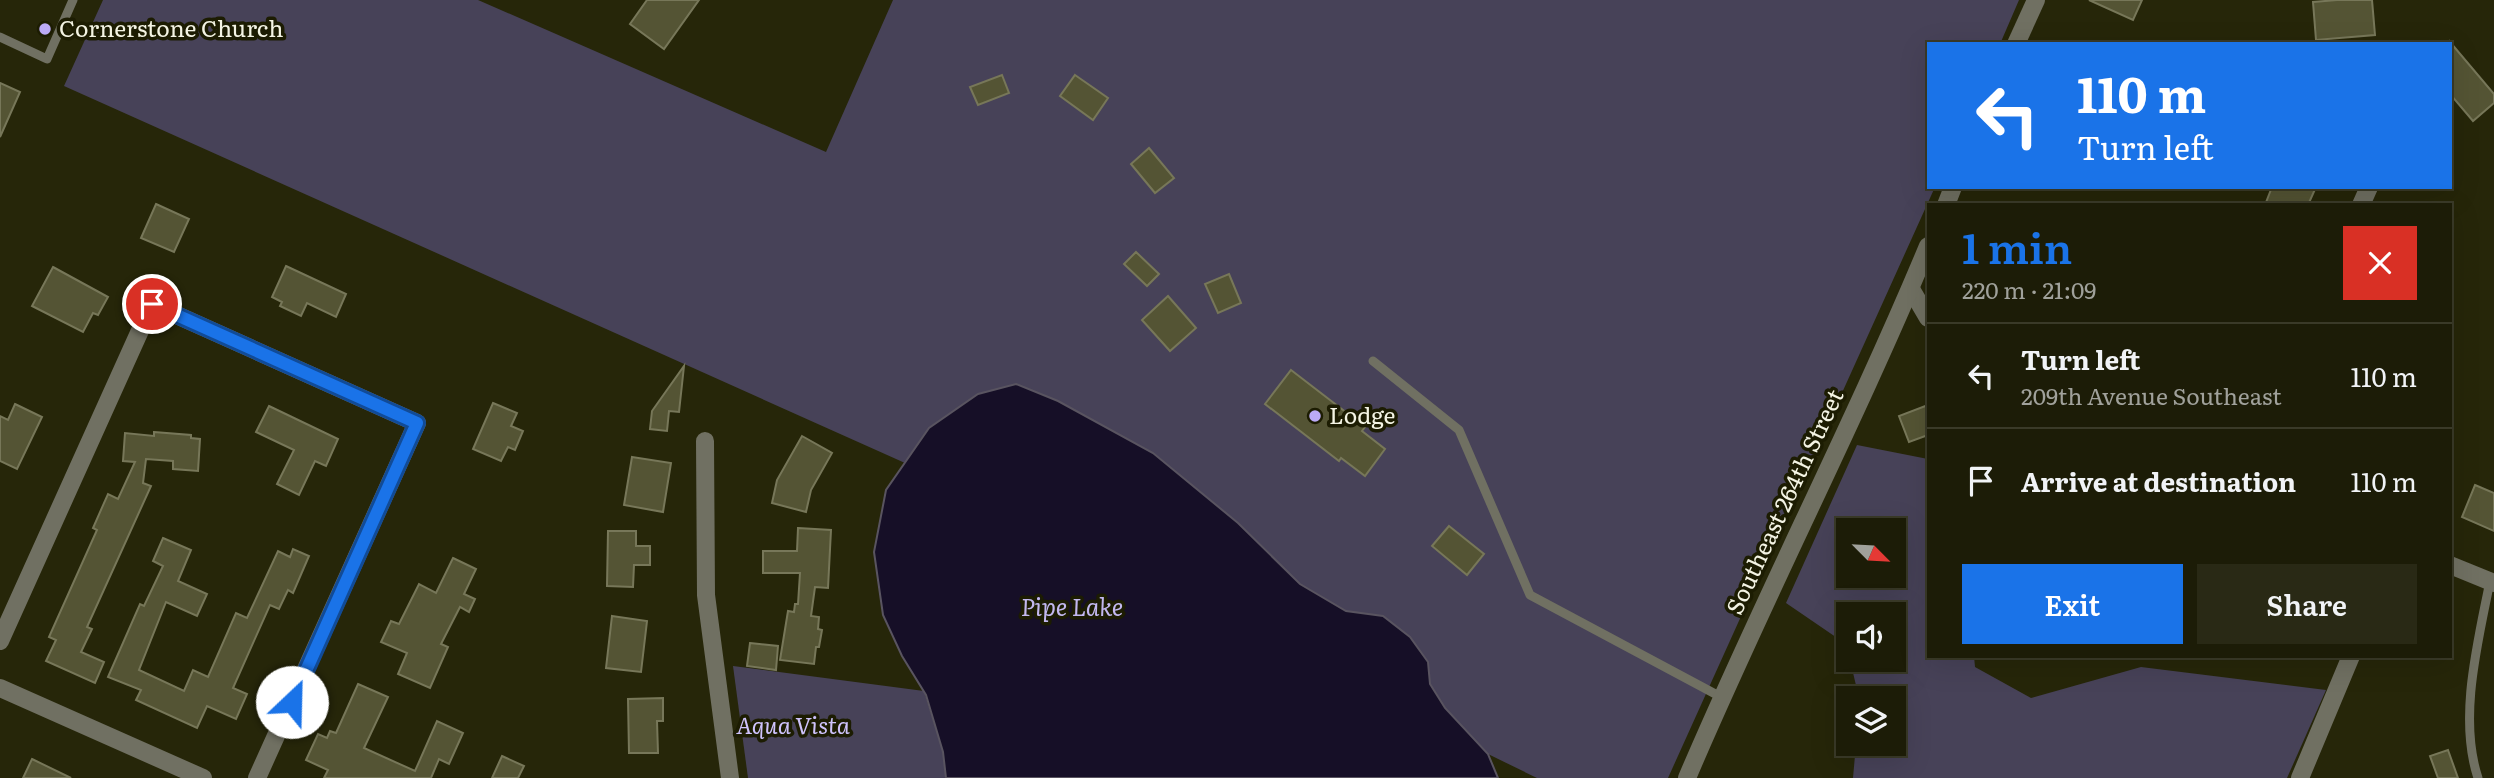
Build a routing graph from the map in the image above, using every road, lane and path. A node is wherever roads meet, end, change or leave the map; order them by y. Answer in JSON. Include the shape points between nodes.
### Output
{"nodes":[{"id":1,"x":73,"y":0,"type":"edge"},
{"id":2,"x":2036,"y":0,"type":"edge"},
{"id":3,"x":0,"y":37,"type":"edge"},
{"id":4,"x":2017,"y":42,"type":"edge"},
{"id":5,"x":1927,"y":249,"type":"edge"},
{"id":6,"x":1911,"y":289,"type":"junction"},
{"id":7,"x":1927,"y":316,"type":"edge"},
{"id":8,"x":1373,"y":361,"type":"dead end"},
{"id":9,"x":705,"y":441,"type":"dead end"},
{"id":10,"x":2452,"y":566,"type":"edge"},
{"id":11,"x":2492,"y":582,"type":"edge"},
{"id":12,"x":0,"y":641,"type":"edge"},
{"id":13,"x":2350,"y":658,"type":"edge"},
{"id":14,"x":0,"y":688,"type":"edge"},
{"id":15,"x":1721,"y":697,"type":"junction"},
{"id":16,"x":203,"y":778,"type":"edge"},
{"id":17,"x":257,"y":778,"type":"edge"},
{"id":18,"x":730,"y":778,"type":"edge"},
{"id":19,"x":1687,"y":778,"type":"edge"},
{"id":20,"x":2301,"y":778,"type":"edge"},
{"id":21,"x":2478,"y":778,"type":"edge"}],
"edges":[{"from":1,"to":3,"type":"lane","via":[[47,59]]},
{"from":2,"to":4,"type":"street"},
{"from":5,"to":6,"type":"street","name":"Southeast 264th Street"},
{"from":6,"to":7,"type":"street"},
{"from":6,"to":15,"type":"street","name":"Southeast 264th Street"},
{"from":8,"to":15,"type":"lane","via":[[1459,430],[1530,595]]},
{"from":9,"to":18,"type":"street","via":[[706,595]]},
{"from":10,"to":11,"type":"street"},
{"from":11,"to":21,"type":"lane","via":[[2472,678],[2471,757]]},
{"from":12,"to":17,"type":"street","via":[[152,304],[417,423]]},
{"from":13,"to":20,"type":"street"},
{"from":14,"to":16,"type":"street"},
{"from":15,"to":19,"type":"street","name":"Southeast 264th Street"}]}
